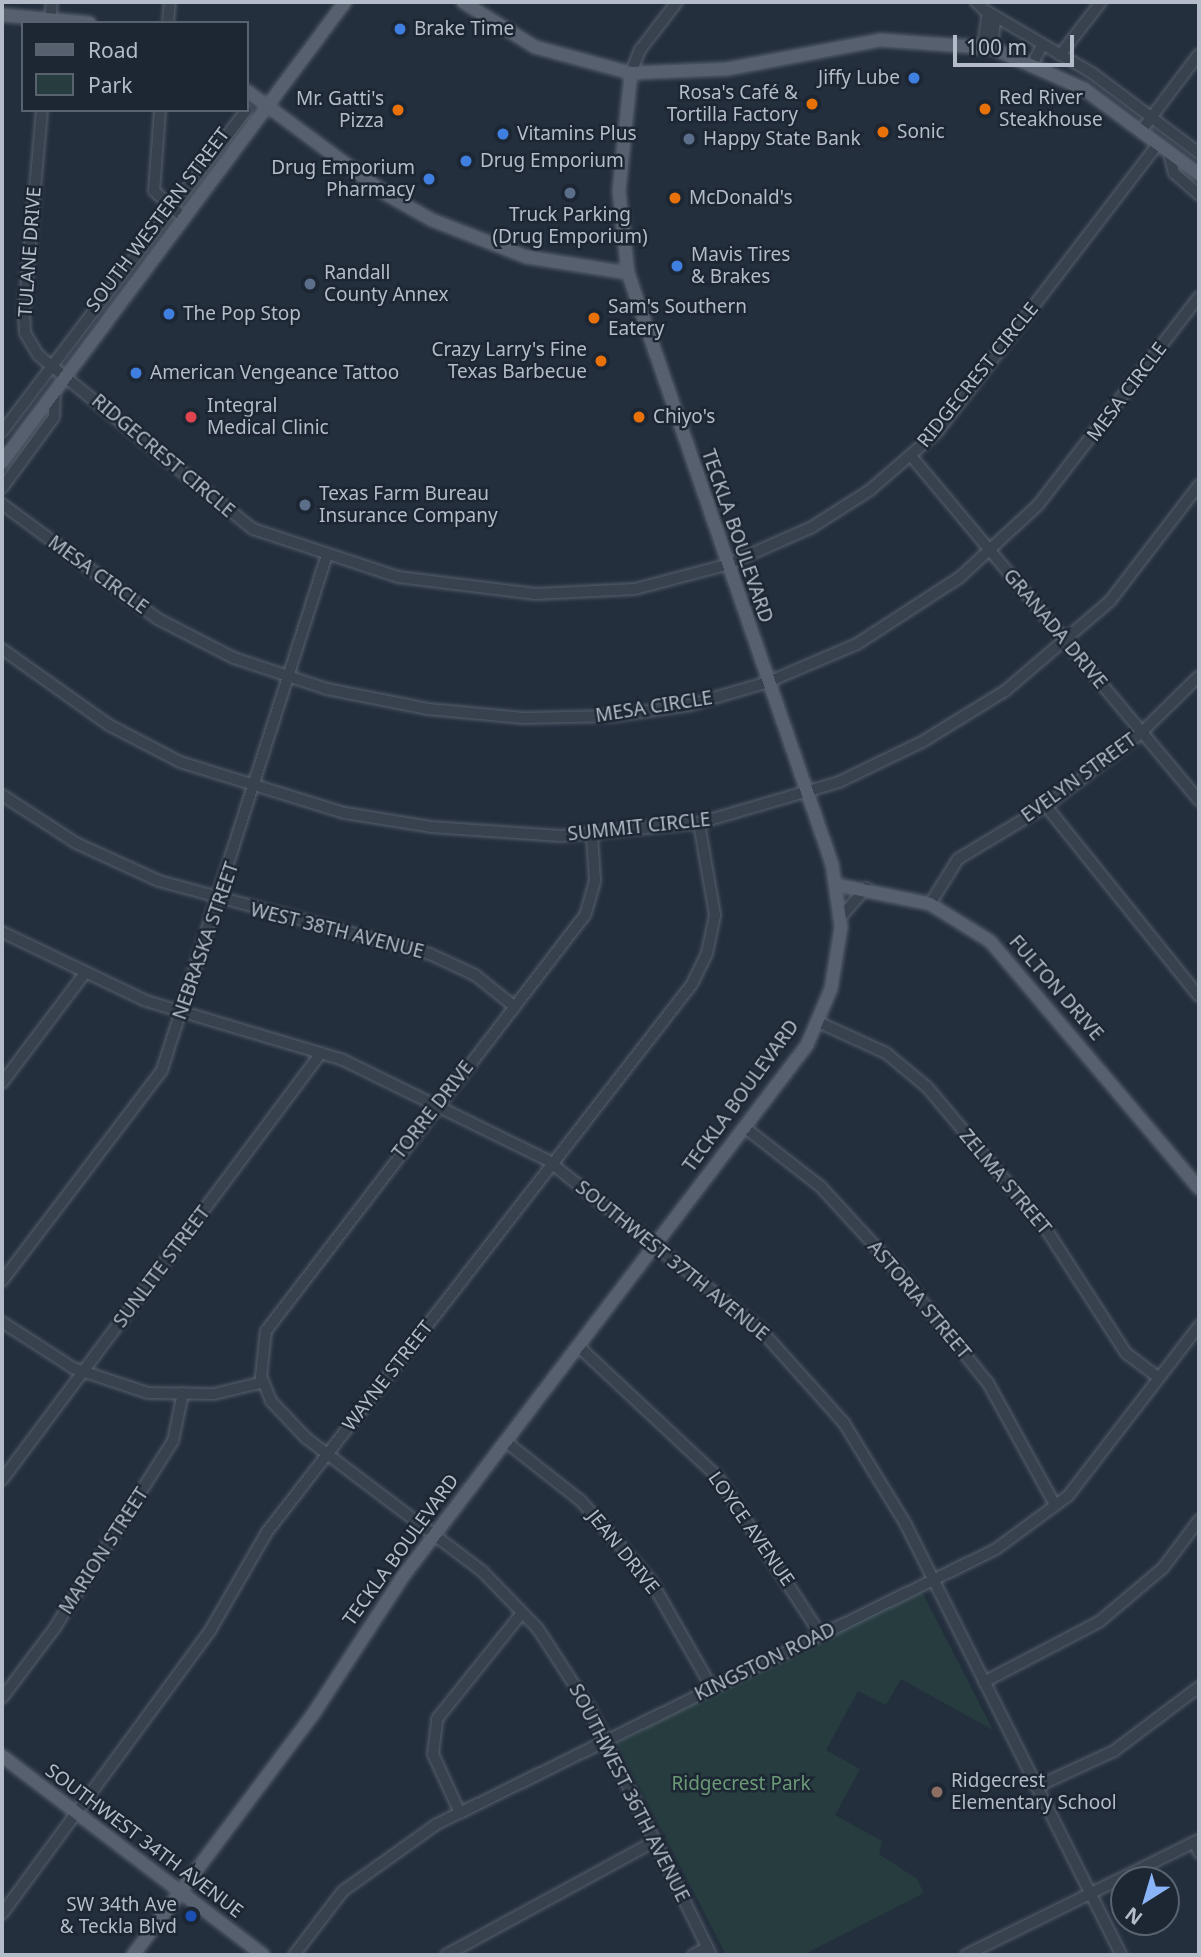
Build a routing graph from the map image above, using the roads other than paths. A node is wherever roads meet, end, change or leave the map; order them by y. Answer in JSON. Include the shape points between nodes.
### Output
{"nodes":[{"id":1,"x":52,"y":2,"type":"edge"},
{"id":2,"x":170,"y":2,"type":"edge"},
{"id":3,"x":345,"y":2,"type":"edge"},
{"id":4,"x":463,"y":2,"type":"edge"},
{"id":5,"x":677,"y":2,"type":"edge"},
{"id":6,"x":976,"y":2,"type":"edge"},
{"id":7,"x":1101,"y":2,"type":"edge"},
{"id":8,"x":988,"y":12,"type":"junction"},
{"id":9,"x":2,"y":15,"type":"edge"},
{"id":10,"x":50,"y":21,"type":"edge"},
{"id":11,"x":168,"y":21,"type":"edge"},
{"id":12,"x":987,"y":47,"type":"junction"},
{"id":13,"x":1041,"y":47,"type":"junction"},
{"id":14,"x":1199,"y":54,"type":"edge"},
{"id":15,"x":1060,"y":55,"type":"junction"},
{"id":16,"x":1033,"y":63,"type":"junction"},
{"id":17,"x":631,"y":73,"type":"junction"},
{"id":18,"x":248,"y":92,"type":"edge"},
{"id":19,"x":264,"y":104,"type":"junction"},
{"id":20,"x":248,"y":110,"type":"edge"},
{"id":21,"x":42,"y":112,"type":"edge"},
{"id":22,"x":160,"y":112,"type":"edge"},
{"id":23,"x":245,"y":112,"type":"edge"},
{"id":24,"x":1152,"y":117,"type":"junction"},
{"id":25,"x":1141,"y":131,"type":"junction"},
{"id":26,"x":1158,"y":144,"type":"junction"},
{"id":27,"x":1169,"y":152,"type":"junction"},
{"id":28,"x":1199,"y":153,"type":"edge"},
{"id":29,"x":1199,"y":174,"type":"edge"},
{"id":30,"x":1199,"y":195,"type":"edge"},
{"id":31,"x":171,"y":208,"type":"junction"},
{"id":32,"x":184,"y":218,"type":"junction"},
{"id":33,"x":628,"y":273,"type":"junction"},
{"id":34,"x":1199,"y":297,"type":"edge"},
{"id":35,"x":52,"y":365,"type":"junction"},
{"id":36,"x":66,"y":376,"type":"junction"},
{"id":37,"x":55,"y":390,"type":"junction"},
{"id":38,"x":2,"y":432,"type":"edge"},
{"id":39,"x":911,"y":456,"type":"junction"},
{"id":40,"x":2,"y":462,"type":"edge"},
{"id":41,"x":1199,"y":485,"type":"edge"},
{"id":42,"x":2,"y":488,"type":"edge"},
{"id":43,"x":2,"y":504,"type":"edge"},
{"id":44,"x":990,"y":552,"type":"junction"},
{"id":45,"x":326,"y":558,"type":"junction"},
{"id":46,"x":726,"y":565,"type":"junction"},
{"id":47,"x":1066,"y":642,"type":"junction"},
{"id":48,"x":2,"y":649,"type":"edge"},
{"id":49,"x":290,"y":676,"type":"junction"},
{"id":50,"x":1199,"y":676,"type":"edge"},
{"id":51,"x":768,"y":682,"type":"junction"},
{"id":52,"x":1141,"y":733,"type":"junction"},
{"id":53,"x":256,"y":789,"type":"junction"},
{"id":54,"x":807,"y":793,"type":"junction"},
{"id":55,"x":2,"y":795,"type":"edge"},
{"id":56,"x":1199,"y":801,"type":"edge"},
{"id":57,"x":1046,"y":806,"type":"junction"},
{"id":58,"x":699,"y":824,"type":"junction"},
{"id":59,"x":592,"y":835,"type":"junction"},
{"id":60,"x":838,"y":886,"type":"junction"},
{"id":61,"x":867,"y":887,"type":"junction"},
{"id":62,"x":221,"y":901,"type":"junction"},
{"id":63,"x":930,"y":904,"type":"junction"},
{"id":64,"x":840,"y":919,"type":"junction"},
{"id":65,"x":2,"y":932,"type":"edge"},
{"id":66,"x":84,"y":974,"type":"junction"},
{"id":67,"x":1199,"y":996,"type":"edge"},
{"id":68,"x":515,"y":1007,"type":"junction"},
{"id":69,"x":182,"y":1012,"type":"junction"},
{"id":70,"x":818,"y":1022,"type":"junction"},
{"id":71,"x":321,"y":1053,"type":"junction"},
{"id":72,"x":2,"y":1083,"type":"edge"},
{"id":73,"x":438,"y":1103,"type":"junction"},
{"id":74,"x":744,"y":1127,"type":"junction"},
{"id":75,"x":551,"y":1163,"type":"junction"},
{"id":76,"x":1199,"y":1188,"type":"edge"},
{"id":77,"x":655,"y":1245,"type":"junction"},
{"id":78,"x":2,"y":1281,"type":"edge"},
{"id":79,"x":2,"y":1322,"type":"edge"},
{"id":80,"x":1199,"y":1326,"type":"edge"},
{"id":81,"x":578,"y":1346,"type":"junction"},
{"id":82,"x":83,"y":1372,"type":"junction"},
{"id":83,"x":1159,"y":1378,"type":"junction"},
{"id":84,"x":264,"y":1382,"type":"junction"},
{"id":85,"x":183,"y":1393,"type":"junction"},
{"id":86,"x":505,"y":1441,"type":"junction"},
{"id":87,"x":328,"y":1454,"type":"junction"},
{"id":88,"x":2,"y":1480,"type":"edge"},
{"id":89,"x":1055,"y":1505,"type":"junction"},
{"id":90,"x":1199,"y":1520,"type":"edge"},
{"id":91,"x":434,"y":1535,"type":"junction"},
{"id":92,"x":933,"y":1580,"type":"junction"},
{"id":93,"x":522,"y":1613,"type":"junction"},
{"id":94,"x":821,"y":1635,"type":"junction"},
{"id":95,"x":984,"y":1682,"type":"junction"},
{"id":96,"x":1199,"y":1687,"type":"edge"},
{"id":97,"x":712,"y":1688,"type":"junction"},
{"id":98,"x":2,"y":1698,"type":"edge"},
{"id":99,"x":606,"y":1741,"type":"junction"},
{"id":100,"x":2,"y":1756,"type":"edge"},
{"id":101,"x":1036,"y":1787,"type":"junction"},
{"id":102,"x":76,"y":1813,"type":"junction"},
{"id":103,"x":460,"y":1813,"type":"junction"},
{"id":104,"x":655,"y":1841,"type":"junction"},
{"id":105,"x":1198,"y":1845,"type":"edge"},
{"id":106,"x":181,"y":1892,"type":"junction"},
{"id":107,"x":1089,"y":1895,"type":"junction"},
{"id":108,"x":2,"y":1914,"type":"edge"},
{"id":109,"x":709,"y":1952,"type":"edge"},
{"id":110,"x":981,"y":1952,"type":"edge"},
{"id":111,"x":133,"y":1955,"type":"edge"},
{"id":112,"x":263,"y":1955,"type":"edge"},
{"id":113,"x":294,"y":1955,"type":"edge"},
{"id":114,"x":446,"y":1955,"type":"edge"},
{"id":115,"x":692,"y":1955,"type":"edge"},
{"id":116,"x":966,"y":1955,"type":"edge"},
{"id":117,"x":1121,"y":1955,"type":"edge"}],
"edges":[{"from":1,"to":10,"type":"street"},
{"from":2,"to":11,"type":"street"},
{"from":3,"to":19,"type":"main road","name":"SOUTH WESTERN STREET"},
{"from":4,"to":17,"type":"main road","via":[[535,47]]},
{"from":5,"to":17,"type":"street","via":[[640,50]]},
{"from":6,"to":8,"type":"street"},
{"from":7,"to":15,"type":"street"},
{"from":8,"to":12,"type":"street","via":[[995,20]]},
{"from":8,"to":13,"type":"street"},
{"from":9,"to":10,"type":"main road"},
{"from":12,"to":16,"type":"main road"},
{"from":12,"to":17,"type":"main road","via":[[880,40],[705,72]]},
{"from":13,"to":15,"type":"street"},
{"from":13,"to":16,"type":"street"},
{"from":14,"to":24,"type":"street"},
{"from":15,"to":24,"type":"street"},
{"from":16,"to":25,"type":"main road"},
{"from":17,"to":33,"type":"main road","name":"TECKLA BOULEVARD","via":[[619,191]]},
{"from":18,"to":19,"type":"main road"},
{"from":19,"to":20,"type":"street"},
{"from":19,"to":32,"type":"main road","name":"SOUTH WESTERN STREET"},
{"from":19,"to":33,"type":"main road","via":[[386,194],[454,230],[542,261]]},
{"from":21,"to":35,"type":"street","name":"TULANE DRIVE","via":[[25,332]]},
{"from":22,"to":31,"type":"street","via":[[154,191]]},
{"from":23,"to":31,"type":"street"},
{"from":24,"to":25,"type":"street"},
{"from":24,"to":28,"type":"street"},
{"from":25,"to":26,"type":"main road"},
{"from":26,"to":27,"type":"main road"},
{"from":26,"to":39,"type":"street","name":"RIDGECREST CIRCLE","via":[[964,399]]},
{"from":27,"to":29,"type":"main road"},
{"from":27,"to":30,"type":"street","via":[[1174,173]]},
{"from":31,"to":32,"type":"street"},
{"from":31,"to":35,"type":"street"},
{"from":32,"to":36,"type":"main road","name":"SOUTH WESTERN STREET"},
{"from":33,"to":46,"type":"main road","name":"TECKLA BOULEVARD"},
{"from":34,"to":44,"type":"street","name":"MESA CIRCLE","via":[[1038,505]]},
{"from":35,"to":36,"type":"street","name":"TULANE DRIVE"},
{"from":35,"to":38,"type":"street"},
{"from":36,"to":37,"type":"main road","name":"SOUTH WESTERN STREET"},
{"from":36,"to":45,"type":"street","name":"RIDGECREST CIRCLE","via":[[231,515]]},
{"from":37,"to":40,"type":"main road","name":"SOUTH WESTERN STREET"},
{"from":37,"to":42,"type":"street","via":[[54,418]]},
{"from":39,"to":44,"type":"street","name":"GRANADA DRIVE"},
{"from":39,"to":46,"type":"street","name":"RIDGECREST CIRCLE","via":[[812,527]]},
{"from":41,"to":47,"type":"street","name":"SUMMIT CIRCLE","via":[[1110,601]]},
{"from":43,"to":49,"type":"street","name":"MESA CIRCLE","via":[[158,619],[234,658]]},
{"from":44,"to":47,"type":"street","name":"GRANADA DRIVE"},
{"from":44,"to":51,"type":"street","name":"MESA CIRCLE","via":[[894,622]]},
{"from":45,"to":46,"type":"street","name":"RIDGECREST CIRCLE","via":[[438,584],[537,594],[635,589]]},
{"from":45,"to":49,"type":"street","name":"NEBRASKA STREET"},
{"from":46,"to":51,"type":"main road","name":"TECKLA BOULEVARD"},
{"from":47,"to":52,"type":"street","name":"GRANADA DRIVE"},
{"from":47,"to":54,"type":"street","name":"SUMMIT CIRCLE","via":[[964,719]]},
{"from":48,"to":53,"type":"street","name":"SUMMIT CIRCLE","via":[[140,742]]},
{"from":49,"to":51,"type":"street","name":"MESA CIRCLE","via":[[428,709],[536,718],[654,711]]},
{"from":49,"to":53,"type":"street","name":"NEBRASKA STREET"},
{"from":50,"to":52,"type":"street","name":"EVELYN STREET"},
{"from":51,"to":54,"type":"main road","name":"TECKLA BOULEVARD"},
{"from":52,"to":56,"type":"street","name":"GRANADA DRIVE"},
{"from":52,"to":57,"type":"street","name":"EVELYN STREET"},
{"from":53,"to":59,"type":"street","name":"SUMMIT CIRCLE","via":[[431,827]]},
{"from":53,"to":62,"type":"street","name":"NEBRASKA STREET"},
{"from":54,"to":58,"type":"street","name":"SUMMIT CIRCLE"},
{"from":54,"to":60,"type":"main road","name":"TECKLA BOULEVARD"},
{"from":55,"to":62,"type":"street","name":"WEST 38TH AVENUE","via":[[97,853]]},
{"from":57,"to":63,"type":"street","name":"EVELYN STREET","via":[[958,859]]},
{"from":57,"to":67,"type":"street"},
{"from":58,"to":59,"type":"street","name":"SUMMIT CIRCLE"},
{"from":58,"to":75,"type":"street","name":"WAYNE STREET","via":[[715,915],[707,953],[692,984]]},
{"from":59,"to":68,"type":"street","name":"TORRE DRIVE","via":[[595,881],[586,915]]},
{"from":60,"to":61,"type":"main road","name":"FULTON DRIVE"},
{"from":60,"to":64,"type":"main road","name":"TECKLA BOULEVARD"},
{"from":61,"to":63,"type":"main road","name":"FULTON DRIVE"},
{"from":61,"to":64,"type":"street","via":[[851,899]]},
{"from":62,"to":68,"type":"street","name":"WEST 38TH AVENUE","via":[[430,954],[475,975]]},
{"from":62,"to":69,"type":"street","name":"NEBRASKA STREET"},
{"from":63,"to":76,"type":"main road","name":"FULTON DRIVE","via":[[971,926],[1012,962]]},
{"from":64,"to":70,"type":"main road","name":"TECKLA BOULEVARD","via":[[837,964]]},
{"from":65,"to":66,"type":"street","name":"SOUTHWEST 37TH AVENUE"},
{"from":66,"to":69,"type":"street","name":"SOUTHWEST 37TH AVENUE"},
{"from":66,"to":72,"type":"street"},
{"from":68,"to":73,"type":"street","name":"TORRE DRIVE"},
{"from":69,"to":71,"type":"street","name":"SOUTHWEST 37TH AVENUE"},
{"from":69,"to":78,"type":"street","name":"NEBRASKA STREET","via":[[162,1070]]},
{"from":70,"to":74,"type":"main road","name":"TECKLA BOULEVARD"},
{"from":70,"to":83,"type":"street","name":"ZELMA STREET","via":[[886,1053],[927,1087],[1046,1229],[1126,1353]]},
{"from":71,"to":73,"type":"street","name":"SOUTHWEST 37TH AVENUE"},
{"from":71,"to":82,"type":"street","name":"SUNLITE STREET"},
{"from":73,"to":75,"type":"street","name":"SOUTHWEST 37TH AVENUE"},
{"from":73,"to":84,"type":"street","name":"TORRE DRIVE","via":[[266,1331]]},
{"from":74,"to":77,"type":"main road","name":"TECKLA BOULEVARD"},
{"from":74,"to":89,"type":"street","name":"ASTORIA STREET","via":[[821,1187],[897,1270],[988,1383]]},
{"from":75,"to":77,"type":"street","name":"SOUTHWEST 37TH AVENUE"},
{"from":75,"to":87,"type":"street","name":"WAYNE STREET"},
{"from":77,"to":81,"type":"main road","name":"TECKLA BOULEVARD"},
{"from":77,"to":92,"type":"street","name":"SOUTHWEST 37TH AVENUE","via":[[759,1328],[844,1423]]},
{"from":79,"to":82,"type":"street"},
{"from":80,"to":83,"type":"street","name":"KINGSTON ROAD"},
{"from":81,"to":86,"type":"main road","name":"TECKLA BOULEVARD"},
{"from":81,"to":94,"type":"street","name":"LOYCE AVENUE","via":[[717,1476]]},
{"from":82,"to":85,"type":"street","via":[[148,1393]]},
{"from":82,"to":88,"type":"street","name":"SUNLITE STREET"},
{"from":83,"to":89,"type":"street","name":"KINGSTON ROAD"},
{"from":84,"to":85,"type":"street"},
{"from":84,"to":87,"type":"street","name":"SOUTHWEST 36TH AVENUE","via":[[271,1401]]},
{"from":85,"to":98,"type":"street","name":"MARION STREET","via":[[173,1441],[54,1629]]},
{"from":86,"to":91,"type":"main road","name":"TECKLA BOULEVARD"},
{"from":86,"to":97,"type":"street","name":"JEAN DRIVE","via":[[581,1501],[651,1581]]},
{"from":87,"to":91,"type":"street","name":"SOUTHWEST 36TH AVENUE"},
{"from":87,"to":102,"type":"street","name":"WAYNE STREET"},
{"from":89,"to":92,"type":"street","name":"KINGSTON ROAD","via":[[996,1549]]},
{"from":90,"to":95,"type":"street","via":[[1163,1568],[1098,1622]]},
{"from":91,"to":93,"type":"street","name":"SOUTHWEST 36TH AVENUE"},
{"from":91,"to":106,"type":"main road","name":"TECKLA BOULEVARD","via":[[312,1716]]},
{"from":92,"to":94,"type":"street","name":"KINGSTON ROAD"},
{"from":92,"to":95,"type":"street","name":"SOUTHWEST 37TH AVENUE"},
{"from":93,"to":99,"type":"street","name":"SOUTHWEST 36TH AVENUE"},
{"from":93,"to":103,"type":"street","via":[[437,1719],[433,1754]]},
{"from":94,"to":97,"type":"street","name":"KINGSTON ROAD"},
{"from":95,"to":101,"type":"street","name":"SOUTHWEST 37TH AVENUE"},
{"from":96,"to":101,"type":"street","via":[[1114,1751]]},
{"from":97,"to":99,"type":"street","name":"KINGSTON ROAD"},
{"from":99,"to":103,"type":"street","name":"KINGSTON ROAD"},
{"from":99,"to":104,"type":"street","name":"SOUTHWEST 36TH AVENUE"},
{"from":100,"to":102,"type":"main road","name":"SOUTHWEST 34TH AVENUE"},
{"from":101,"to":107,"type":"street","name":"SOUTHWEST 37TH AVENUE"},
{"from":102,"to":106,"type":"main road","name":"SOUTHWEST 34TH AVENUE"},
{"from":102,"to":108,"type":"street","name":"WAYNE STREET"},
{"from":103,"to":113,"type":"street","name":"KINGSTON ROAD","via":[[343,1891]]},
{"from":104,"to":109,"type":"street","name":"SOUTHWEST 36TH AVENUE"},
{"from":104,"to":114,"type":"street"},
{"from":105,"to":107,"type":"street"},
{"from":106,"to":111,"type":"main road","name":"TECKLA BOULEVARD"},
{"from":106,"to":112,"type":"main road","name":"SOUTHWEST 34TH AVENUE"},
{"from":107,"to":110,"type":"street"},
{"from":107,"to":117,"type":"street","name":"SOUTHWEST 37TH AVENUE"},
{"from":109,"to":115,"type":"street"},
{"from":110,"to":116,"type":"street"}]}
